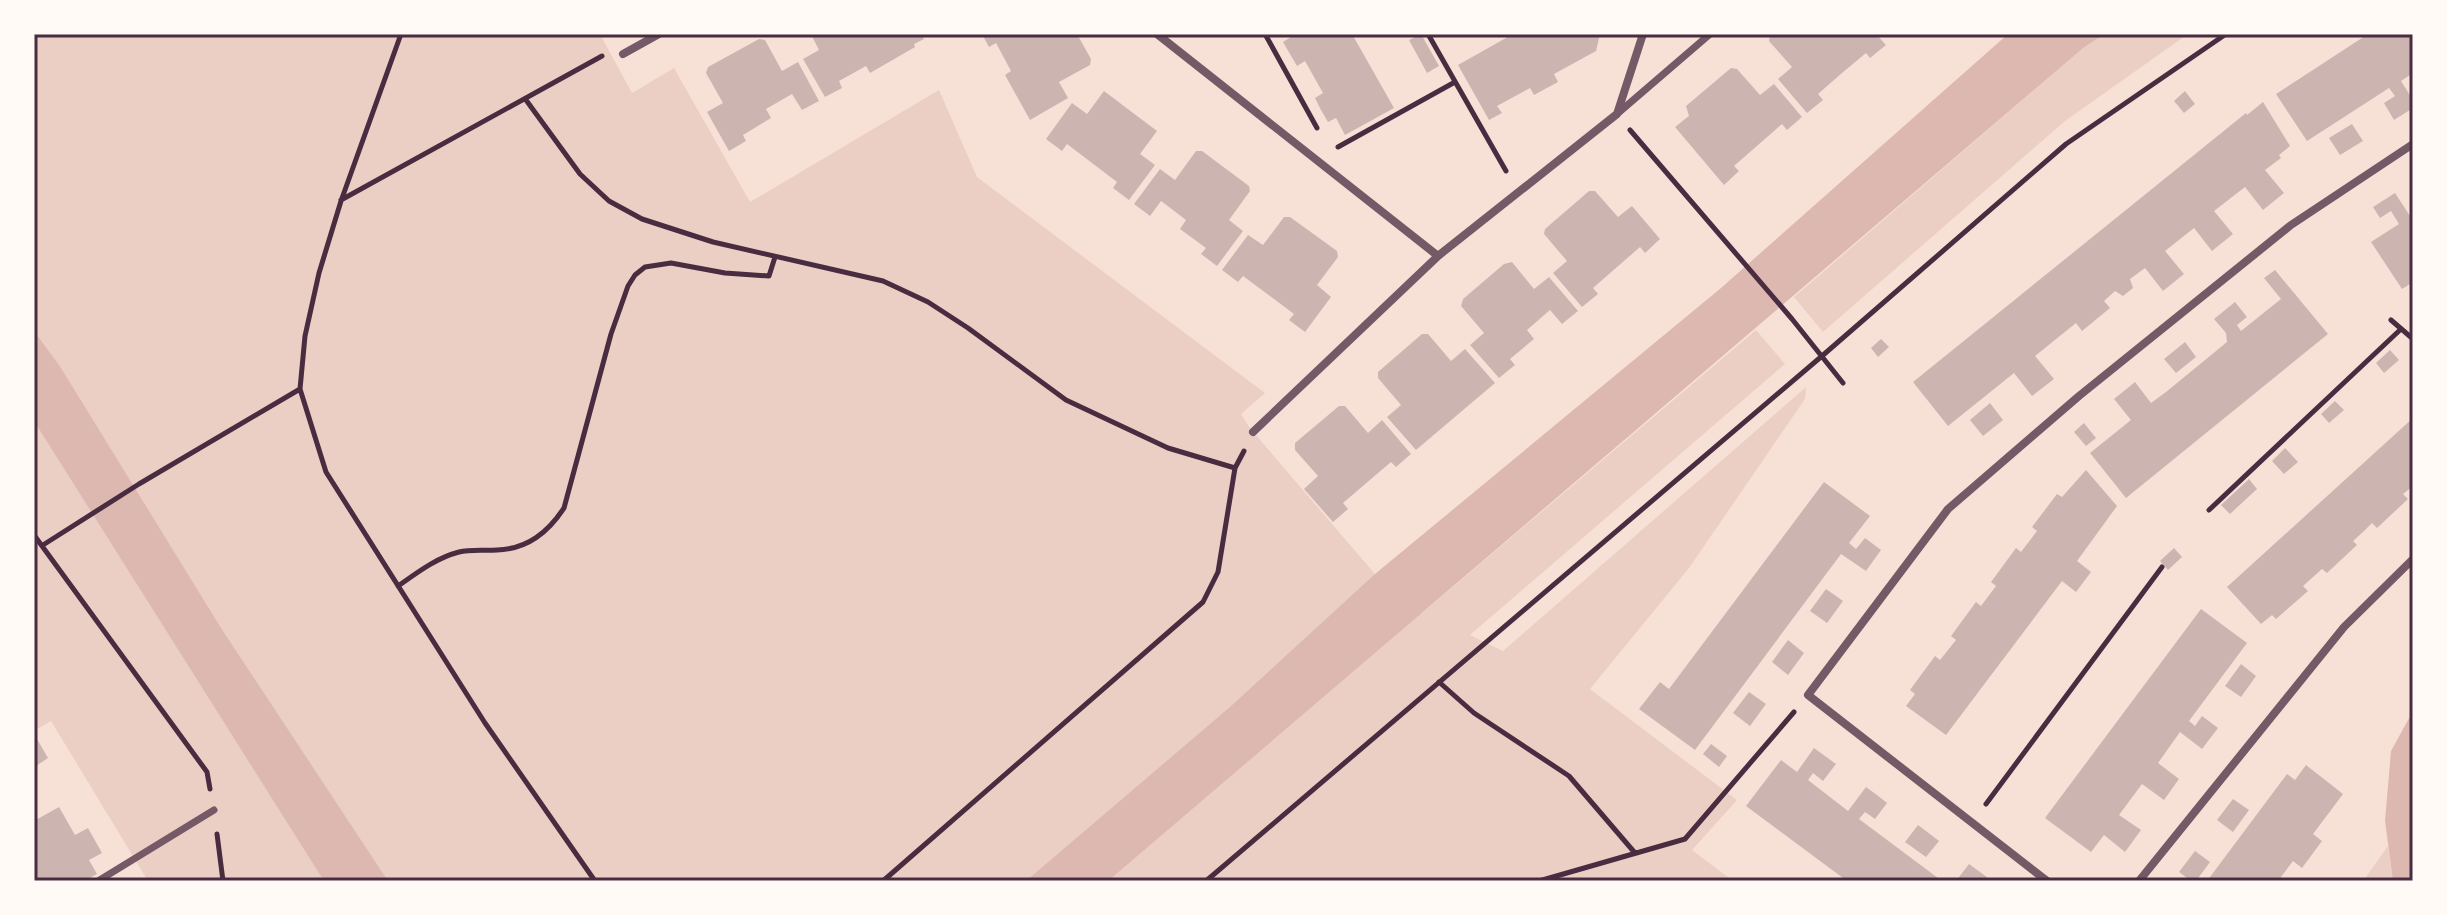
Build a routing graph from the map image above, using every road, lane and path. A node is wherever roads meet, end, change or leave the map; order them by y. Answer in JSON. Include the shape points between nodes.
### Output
{"nodes":[{"id":1,"x":401,"y":34,"type":"edge"},
{"id":2,"x":659,"y":34,"type":"edge"},
{"id":3,"x":1157,"y":34,"type":"edge"},
{"id":4,"x":1265,"y":34,"type":"edge"},
{"id":5,"x":1428,"y":34,"type":"edge"},
{"id":6,"x":1643,"y":34,"type":"edge"},
{"id":7,"x":1710,"y":34,"type":"edge"},
{"id":8,"x":2226,"y":34,"type":"edge"},
{"id":9,"x":623,"y":54,"type":"joint"},
{"id":10,"x":1455,"y":82,"type":"junction"},
{"id":11,"x":526,"y":100,"type":"junction"},
{"id":12,"x":1617,"y":114,"type":"junction"},
{"id":13,"x":1323,"y":138,"type":"dead end"},
{"id":14,"x":2413,"y":144,"type":"edge"},
{"id":15,"x":1350,"y":187,"type":"junction"},
{"id":16,"x":1519,"y":193,"type":"junction"},
{"id":17,"x":341,"y":201,"type":"junction"},
{"id":18,"x":1438,"y":256,"type":"junction"},
{"id":19,"x":775,"y":257,"type":"junction"},
{"id":20,"x":2391,"y":320,"type":"dead end"},
{"id":21,"x":2401,"y":329,"type":"junction"},
{"id":22,"x":2413,"y":339,"type":"edge"},
{"id":23,"x":1822,"y":356,"type":"junction"},
{"id":24,"x":1843,"y":383,"type":"dead end"},
{"id":25,"x":300,"y":389,"type":"junction"},
{"id":26,"x":1253,"y":432,"type":"dead end"},
{"id":27,"x":2209,"y":510,"type":"dead end"},
{"id":28,"x":34,"y":535,"type":"edge"},
{"id":29,"x":43,"y":545,"type":"junction"},
{"id":30,"x":2413,"y":559,"type":"edge"},
{"id":31,"x":2162,"y":567,"type":"dead end"},
{"id":32,"x":398,"y":586,"type":"junction"},
{"id":33,"x":1439,"y":682,"type":"junction"},
{"id":34,"x":1808,"y":695,"type":"junction"},
{"id":35,"x":214,"y":810,"type":"junction"},
{"id":36,"x":1972,"y":823,"type":"junction"},
{"id":37,"x":1635,"y":853,"type":"junction"},
{"id":38,"x":98,"y":881,"type":"edge"},
{"id":39,"x":223,"y":881,"type":"edge"},
{"id":40,"x":595,"y":881,"type":"edge"},
{"id":41,"x":883,"y":881,"type":"edge"},
{"id":42,"x":1206,"y":881,"type":"edge"},
{"id":43,"x":1539,"y":881,"type":"edge"},
{"id":44,"x":2047,"y":881,"type":"edge"},
{"id":45,"x":2139,"y":881,"type":"edge"}],
"edges":[{"from":1,"to":17,"type":"path"},
{"from":2,"to":9,"type":"street"},
{"from":3,"to":15,"type":"street"},
{"from":4,"to":13,"type":"path"},
{"from":5,"to":10,"type":"path"},
{"from":6,"to":12,"type":"street"},
{"from":7,"to":12,"type":"street"},
{"from":8,"to":23,"type":"path","via":[[2066,144]]},
{"from":9,"to":11,"type":"path","via":[[605,54]]},
{"from":10,"to":15,"type":"path","via":[[1330,152]]},
{"from":10,"to":16,"type":"path"},
{"from":11,"to":17,"type":"path"},
{"from":11,"to":19,"type":"path","via":[[580,174],[609,201],[642,219]]},
{"from":12,"to":16,"type":"street"},
{"from":12,"to":23,"type":"path"},
{"from":14,"to":34,"type":"street","via":[[2291,225],[1948,509]]},
{"from":15,"to":18,"type":"street"},
{"from":16,"to":18,"type":"street"},
{"from":17,"to":25,"type":"path","via":[[305,336]]},
{"from":18,"to":26,"type":"street"},
{"from":19,"to":32,"type":"path","via":[[769,276],[671,263],[645,267],[635,275],[611,334],[564,508],[550,528],[508,550],[463,551],[436,560]]},
{"from":19,"to":41,"type":"path","via":[[883,281],[928,302],[1066,400],[1168,448],[1235,468],[1218,572],[1203,602]]},
{"from":20,"to":21,"type":"path"},
{"from":21,"to":22,"type":"path"},
{"from":21,"to":27,"type":"path"},
{"from":23,"to":24,"type":"path"},
{"from":23,"to":33,"type":"path"},
{"from":25,"to":29,"type":"path"},
{"from":25,"to":32,"type":"path","via":[[326,472]]},
{"from":28,"to":29,"type":"path"},
{"from":29,"to":35,"type":"path","via":[[207,772]]},
{"from":30,"to":45,"type":"street","via":[[2344,627]]},
{"from":31,"to":36,"type":"path"},
{"from":32,"to":40,"type":"path"},
{"from":33,"to":37,"type":"path","via":[[1474,713],[1569,776]]},
{"from":33,"to":42,"type":"path"},
{"from":34,"to":36,"type":"street"},
{"from":34,"to":37,"type":"path","via":[[1685,839]]},
{"from":35,"to":38,"type":"street"},
{"from":35,"to":39,"type":"path"},
{"from":36,"to":44,"type":"street"},
{"from":37,"to":43,"type":"path"}]}
